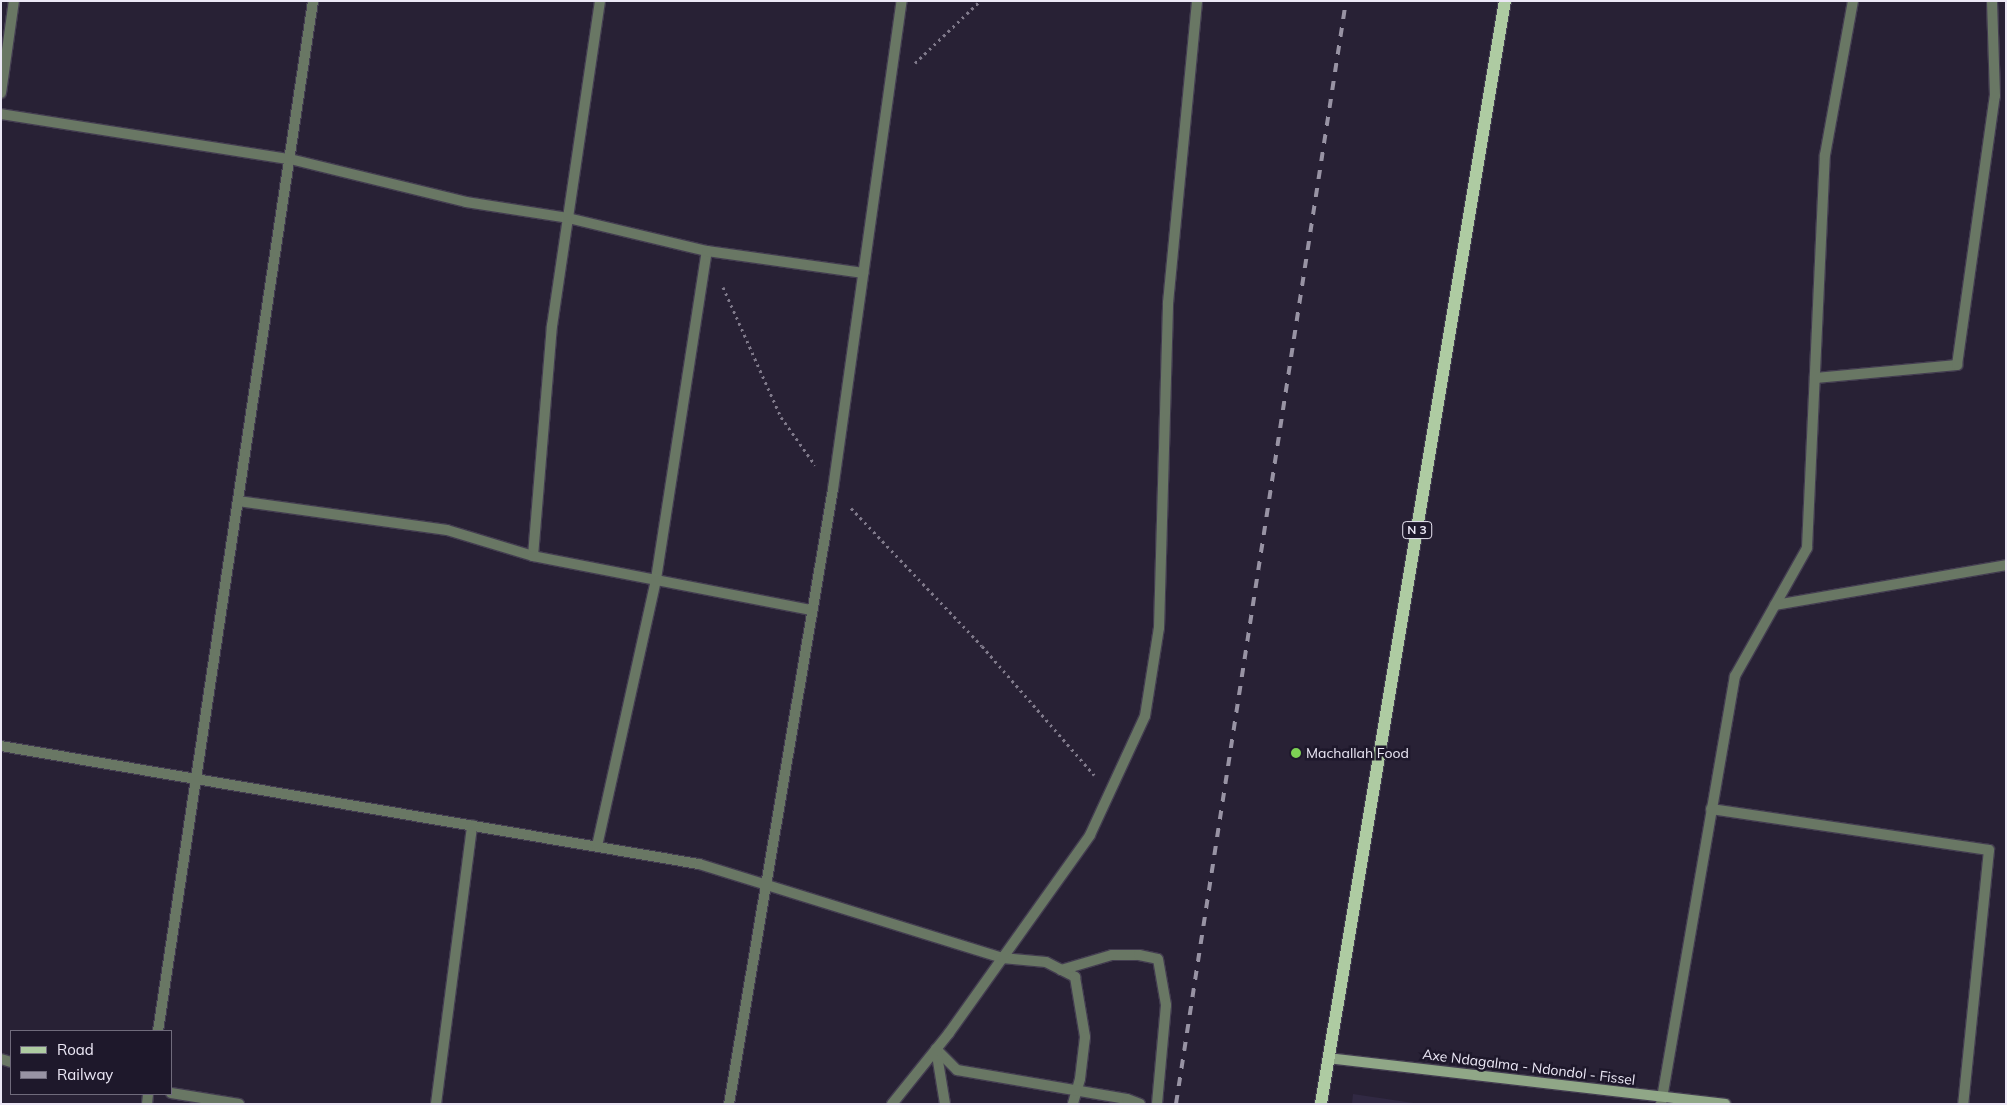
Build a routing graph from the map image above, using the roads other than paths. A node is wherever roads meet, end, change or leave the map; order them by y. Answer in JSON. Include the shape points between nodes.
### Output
{"nodes":[{"id":1,"x":14,"y":1,"type":"edge"},
{"id":2,"x":313,"y":1,"type":"edge"},
{"id":3,"x":600,"y":1,"type":"edge"},
{"id":4,"x":902,"y":1,"type":"edge"},
{"id":5,"x":1197,"y":1,"type":"edge"},
{"id":6,"x":1505,"y":1,"type":"edge"},
{"id":7,"x":1853,"y":1,"type":"edge"},
{"id":8,"x":1992,"y":1,"type":"edge"},
{"id":9,"x":1,"y":93,"type":"edge"},
{"id":10,"x":1,"y":114,"type":"edge"},
{"id":11,"x":290,"y":159,"type":"junction"},
{"id":12,"x":568,"y":218,"type":"junction"},
{"id":13,"x":707,"y":251,"type":"junction"},
{"id":14,"x":863,"y":273,"type":"junction"},
{"id":15,"x":1815,"y":378,"type":"junction"},
{"id":16,"x":238,"y":501,"type":"junction"},
{"id":17,"x":533,"y":556,"type":"junction"},
{"id":18,"x":2006,"y":565,"type":"edge"},
{"id":19,"x":656,"y":579,"type":"junction"},
{"id":20,"x":1776,"y":605,"type":"junction"},
{"id":21,"x":812,"y":610,"type":"junction"},
{"id":22,"x":1,"y":746,"type":"edge"},
{"id":23,"x":196,"y":779,"type":"junction"},
{"id":24,"x":1711,"y":809,"type":"junction"},
{"id":25,"x":472,"y":825,"type":"junction"},
{"id":26,"x":597,"y":846,"type":"junction"},
{"id":27,"x":767,"y":884,"type":"junction"},
{"id":28,"x":1002,"y":958,"type":"junction"},
{"id":29,"x":1061,"y":970,"type":"junction"},
{"id":30,"x":158,"y":1030,"type":"edge"},
{"id":31,"x":936,"y":1049,"type":"junction"},
{"id":32,"x":1328,"y":1058,"type":"junction"},
{"id":33,"x":1077,"y":1091,"type":"junction"},
{"id":34,"x":172,"y":1093,"type":"edge"},
{"id":35,"x":1661,"y":1100,"type":"edge"},
{"id":36,"x":239,"y":1104,"type":"edge"},
{"id":37,"x":436,"y":1104,"type":"edge"},
{"id":38,"x":729,"y":1104,"type":"edge"},
{"id":39,"x":892,"y":1104,"type":"edge"},
{"id":40,"x":945,"y":1104,"type":"edge"},
{"id":41,"x":1073,"y":1104,"type":"edge"},
{"id":42,"x":1140,"y":1104,"type":"edge"},
{"id":43,"x":1157,"y":1104,"type":"edge"},
{"id":44,"x":1321,"y":1104,"type":"edge"},
{"id":45,"x":1726,"y":1104,"type":"edge"},
{"id":46,"x":1962,"y":1104,"type":"edge"}],
"edges":[{"from":1,"to":9,"type":"street"},
{"from":2,"to":11,"type":"street"},
{"from":3,"to":12,"type":"street"},
{"from":4,"to":14,"type":"street"},
{"from":5,"to":28,"type":"street","via":[[1168,304],[1159,628],[1145,716],[1090,835]]},
{"from":6,"to":32,"type":"main road","number":"N 3"},
{"from":7,"to":15,"type":"street","via":[[1826,155]]},
{"from":8,"to":15,"type":"street","via":[[1995,96],[1958,365]]},
{"from":10,"to":11,"type":"street"},
{"from":11,"to":12,"type":"street","via":[[466,202]]},
{"from":11,"to":16,"type":"street"},
{"from":12,"to":13,"type":"street"},
{"from":12,"to":17,"type":"street","via":[[552,326]]},
{"from":13,"to":14,"type":"street"},
{"from":13,"to":19,"type":"street"},
{"from":14,"to":21,"type":"street"},
{"from":15,"to":20,"type":"street","via":[[1807,548]]},
{"from":16,"to":17,"type":"street","via":[[447,530]]},
{"from":16,"to":23,"type":"street"},
{"from":17,"to":19,"type":"street"},
{"from":18,"to":20,"type":"street"},
{"from":19,"to":21,"type":"street"},
{"from":19,"to":26,"type":"street"},
{"from":20,"to":24,"type":"street","via":[[1735,676]]},
{"from":21,"to":27,"type":"street"},
{"from":22,"to":23,"type":"street"},
{"from":23,"to":25,"type":"street"},
{"from":23,"to":30,"type":"street"},
{"from":24,"to":35,"type":"street"},
{"from":24,"to":46,"type":"street","via":[[1989,850]]},
{"from":25,"to":26,"type":"street"},
{"from":25,"to":37,"type":"street"},
{"from":26,"to":27,"type":"street","via":[[699,864]]},
{"from":27,"to":28,"type":"street"},
{"from":27,"to":38,"type":"street"},
{"from":28,"to":29,"type":"street","via":[[1046,962]]},
{"from":28,"to":31,"type":"street"},
{"from":29,"to":33,"type":"street","via":[[1075,977],[1085,1036]]},
{"from":29,"to":43,"type":"street","via":[[1112,955],[1158,959],[1166,1005]]},
{"from":31,"to":33,"type":"street","via":[[957,1070]]},
{"from":31,"to":39,"type":"street"},
{"from":31,"to":40,"type":"street"},
{"from":32,"to":35,"type":"main road","name":"Axe Ndagalma - Ndondol - Fissel"},
{"from":32,"to":44,"type":"main road","number":"N 3"},
{"from":33,"to":41,"type":"street"},
{"from":33,"to":42,"type":"street"},
{"from":34,"to":36,"type":"street"},
{"from":35,"to":45,"type":"main road","name":"Axe Ndagalma - Ndondol - Fissel"}]}
